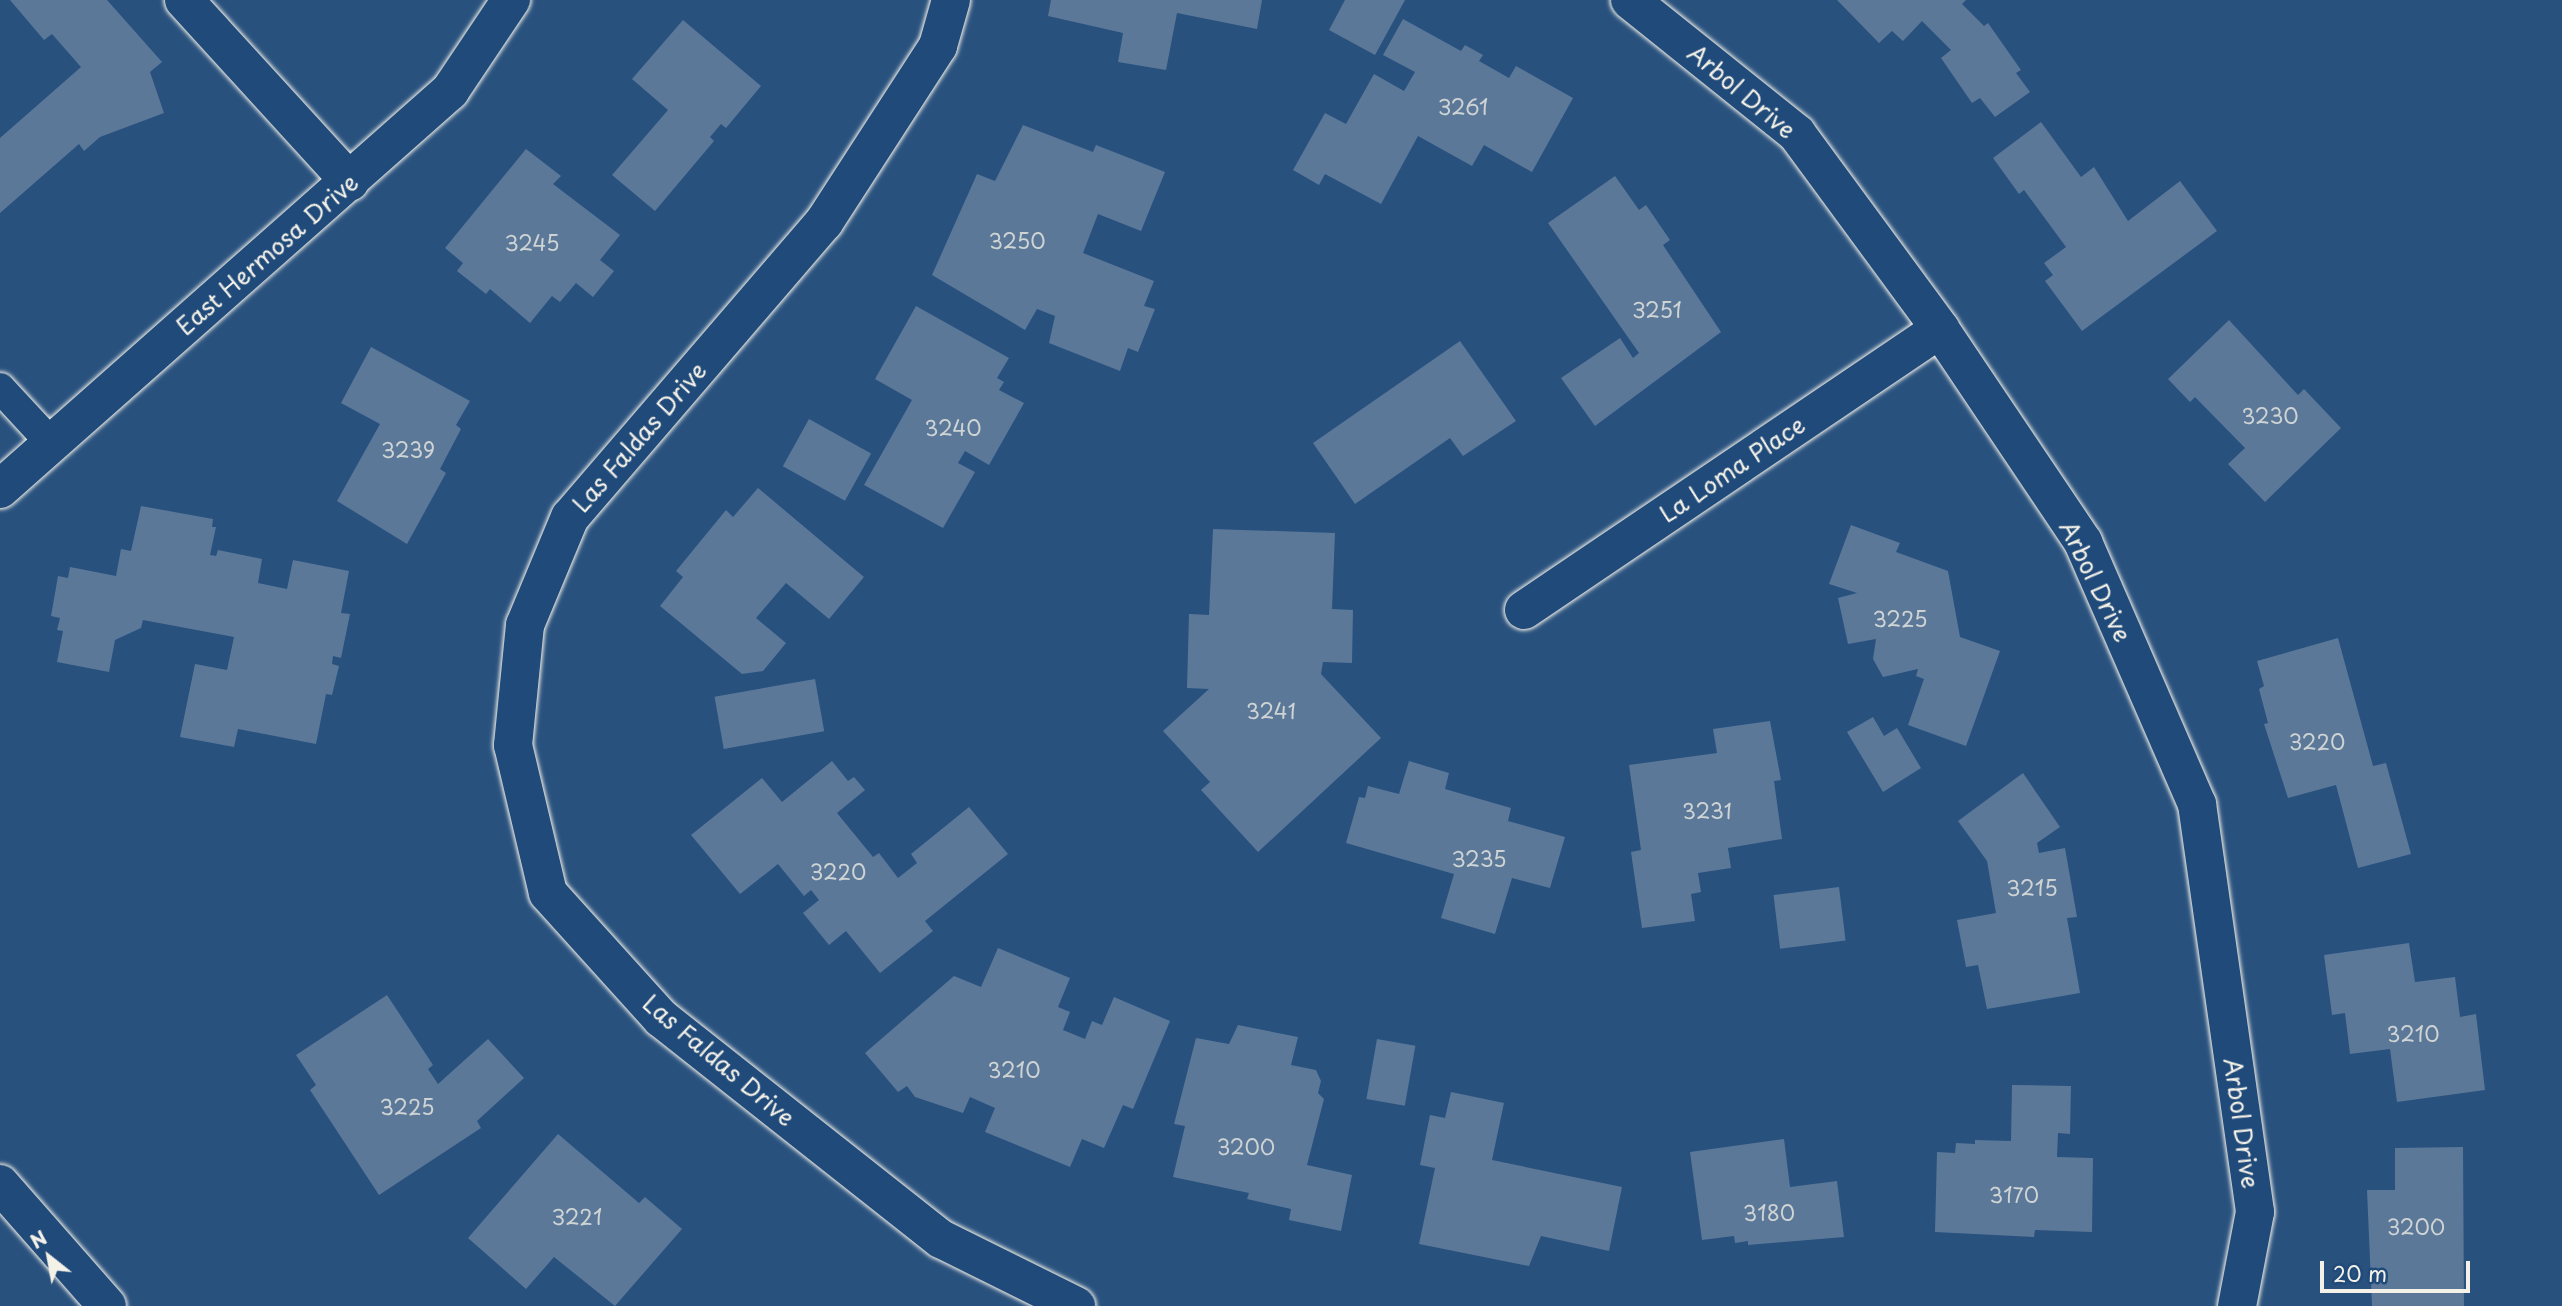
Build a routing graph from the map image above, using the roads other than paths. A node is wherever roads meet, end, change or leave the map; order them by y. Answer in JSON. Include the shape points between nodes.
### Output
{"nodes":[{"id":1,"x":184,"y":0,"type":"edge"},
{"id":2,"x":511,"y":0,"type":"edge"},
{"id":3,"x":951,"y":0,"type":"edge"},
{"id":4,"x":1630,"y":0,"type":"edge"},
{"id":5,"x":349,"y":182,"type":"junction"},
{"id":6,"x":1940,"y":329,"type":"junction"},
{"id":7,"x":0,"y":388,"type":"edge"},
{"id":8,"x":51,"y":443,"type":"junction"},
{"id":9,"x":0,"y":489,"type":"edge"},
{"id":10,"x":1524,"y":610,"type":"dead end"},
{"id":11,"x":0,"y":1184,"type":"edge"},
{"id":12,"x":107,"y":1306,"type":"edge"},
{"id":13,"x":1076,"y":1306,"type":"edge"},
{"id":14,"x":2237,"y":1306,"type":"edge"}],
"edges":[{"from":1,"to":5,"type":"street"},
{"from":2,"to":5,"type":"street","name":"East Hermosa Drive","via":[[450,91]]},
{"from":3,"to":13,"type":"street","name":"Las Faldas Drive","via":[[938,46],[824,222],[570,517],[525,625],[513,745],[548,893],[661,1018],[941,1239]]},
{"from":4,"to":6,"type":"street","name":"Arbol Drive","via":[[1797,134]]},
{"from":5,"to":8,"type":"street","name":"East Hermosa Drive"},
{"from":6,"to":10,"type":"street","name":"La Loma Place"},
{"from":6,"to":14,"type":"street","name":"Arbol Drive","via":[[2083,542],[2197,804],[2255,1212]]},
{"from":7,"to":8,"type":"lane"},
{"from":8,"to":9,"type":"street","name":"East Hermosa Drive"},
{"from":11,"to":12,"type":"street"}]}
